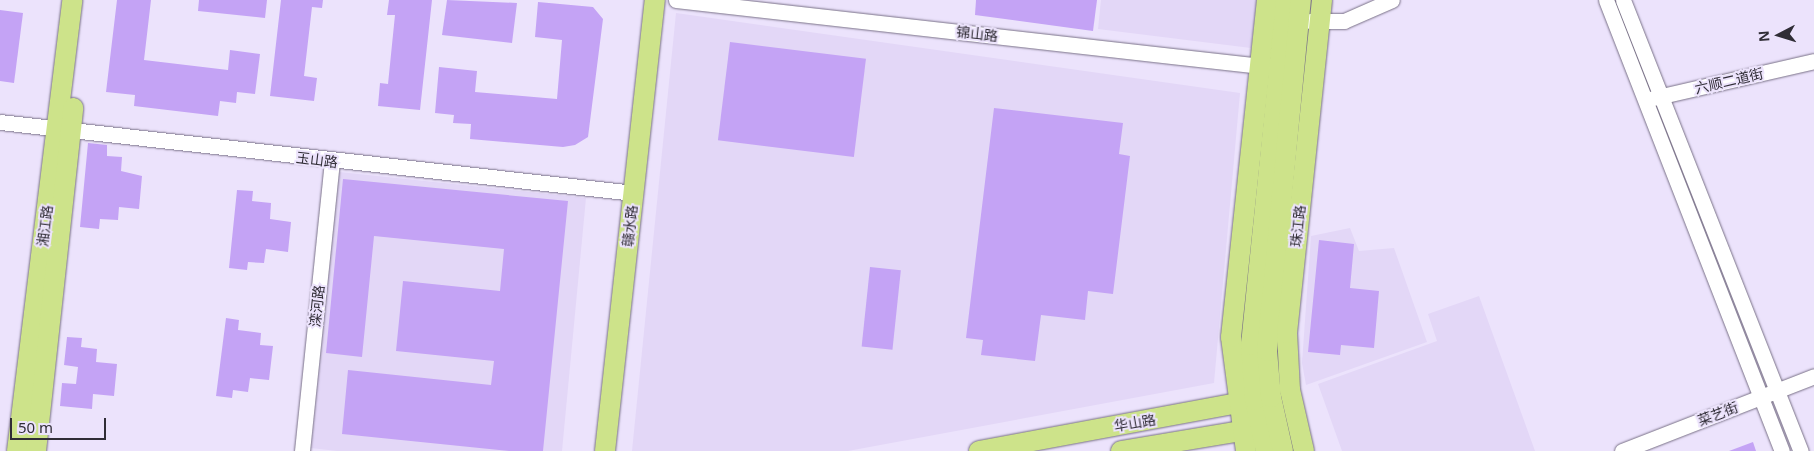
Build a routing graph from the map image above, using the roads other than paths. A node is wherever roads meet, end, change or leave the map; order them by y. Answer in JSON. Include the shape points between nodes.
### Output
{"nodes":[{"id":1,"x":72,"y":0,"type":"edge"},
{"id":2,"x":85,"y":0,"type":"edge"},
{"id":3,"x":655,"y":0,"type":"edge"},
{"id":4,"x":663,"y":0,"type":"edge"},
{"id":5,"x":676,"y":0,"type":"edge"},
{"id":6,"x":1267,"y":0,"type":"edge"},
{"id":7,"x":1286,"y":0,"type":"edge"},
{"id":8,"x":1301,"y":0,"type":"edge"},
{"id":9,"x":1322,"y":0,"type":"edge"},
{"id":10,"x":1392,"y":0,"type":"edge"},
{"id":11,"x":1606,"y":0,"type":"edge"},
{"id":12,"x":1623,"y":0,"type":"edge"},
{"id":13,"x":1299,"y":21,"type":"junction"},
{"id":14,"x":1319,"y":21,"type":"junction"},
{"id":15,"x":1814,"y":61,"type":"edge"},
{"id":16,"x":1269,"y":67,"type":"junction"},
{"id":17,"x":1661,"y":96,"type":"junction"},
{"id":18,"x":1644,"y":100,"type":"junction"},
{"id":19,"x":0,"y":122,"type":"edge"},
{"id":20,"x":64,"y":130,"type":"junction"},
{"id":21,"x":332,"y":162,"type":"junction"},
{"id":22,"x":634,"y":193,"type":"junction"},
{"id":23,"x":1814,"y":376,"type":"edge"},
{"id":24,"x":1777,"y":390,"type":"junction"},
{"id":25,"x":1761,"y":397,"type":"junction"},
{"id":26,"x":1263,"y":398,"type":"junction"},
{"id":27,"x":1268,"y":426,"type":"junction"},
{"id":28,"x":17,"y":451,"type":"edge"},
{"id":29,"x":36,"y":451,"type":"edge"},
{"id":30,"x":302,"y":451,"type":"edge"},
{"id":31,"x":605,"y":451,"type":"edge"},
{"id":32,"x":613,"y":451,"type":"edge"},
{"id":33,"x":979,"y":451,"type":"edge"},
{"id":34,"x":1121,"y":451,"type":"edge"},
{"id":35,"x":1246,"y":451,"type":"edge"},
{"id":36,"x":1266,"y":451,"type":"edge"},
{"id":37,"x":1283,"y":451,"type":"edge"},
{"id":38,"x":1304,"y":451,"type":"edge"},
{"id":39,"x":1622,"y":451,"type":"edge"},
{"id":40,"x":1782,"y":451,"type":"edge"},
{"id":41,"x":1801,"y":451,"type":"edge"}],
"edges":[{"from":1,"to":20,"type":"main road","name":"湘江路"},
{"from":2,"to":20,"type":"main road","name":"湘江路"},
{"from":3,"to":22,"type":"main road","name":"赣水路"},
{"from":4,"to":32,"type":"main road","name":"赣水路"},
{"from":5,"to":16,"type":"street","name":"锦山路"},
{"from":6,"to":16,"type":"main road","name":"珠江路"},
{"from":7,"to":16,"type":"main road","name":"珠江路"},
{"from":8,"to":13,"type":"main road","name":"珠江路"},
{"from":9,"to":14,"type":"main road","name":"珠江路"},
{"from":10,"to":14,"type":"street","via":[[1344,21]]},
{"from":11,"to":18,"type":"street"},
{"from":12,"to":17,"type":"street"},
{"from":13,"to":14,"type":"street"},
{"from":13,"to":26,"type":"main road","name":"珠江路","via":[[1269,303]]},
{"from":14,"to":26,"type":"main road","name":"珠江路","via":[[1289,308]]},
{"from":15,"to":17,"type":"street","name":"六顺二道街"},
{"from":16,"to":26,"type":"main road","name":"珠江路","via":[[1252,328]]},
{"from":17,"to":18,"type":"street","name":"六顺二道街"},
{"from":17,"to":24,"type":"street"},
{"from":18,"to":25,"type":"street"},
{"from":19,"to":20,"type":"street","name":"玉山路"},
{"from":20,"to":21,"type":"street","name":"玉山路"},
{"from":20,"to":28,"type":"main road","name":"湘江路"},
{"from":20,"to":29,"type":"main road","name":"湘江路"},
{"from":21,"to":22,"type":"street","name":"玉山路"},
{"from":21,"to":30,"type":"street","name":"滦河路"},
{"from":22,"to":31,"type":"main road","name":"赣水路"},
{"from":23,"to":24,"type":"street","name":"菜艺街"},
{"from":24,"to":25,"type":"street","name":"菜艺街"},
{"from":24,"to":41,"type":"street"},
{"from":25,"to":39,"type":"street","name":"菜艺街"},
{"from":25,"to":40,"type":"street"},
{"from":26,"to":27,"type":"main road","name":"珠江路"},
{"from":26,"to":27,"type":"main road","name":"珠江路"},
{"from":26,"to":33,"type":"main road","name":"华山路"},
{"from":27,"to":34,"type":"main road","name":"华山路"},
{"from":27,"to":35,"type":"main road","name":"珠江路"},
{"from":27,"to":36,"type":"main road","name":"珠江路"},
{"from":27,"to":37,"type":"main road","name":"珠江路"},
{"from":27,"to":38,"type":"main road","name":"珠江路"}]}
